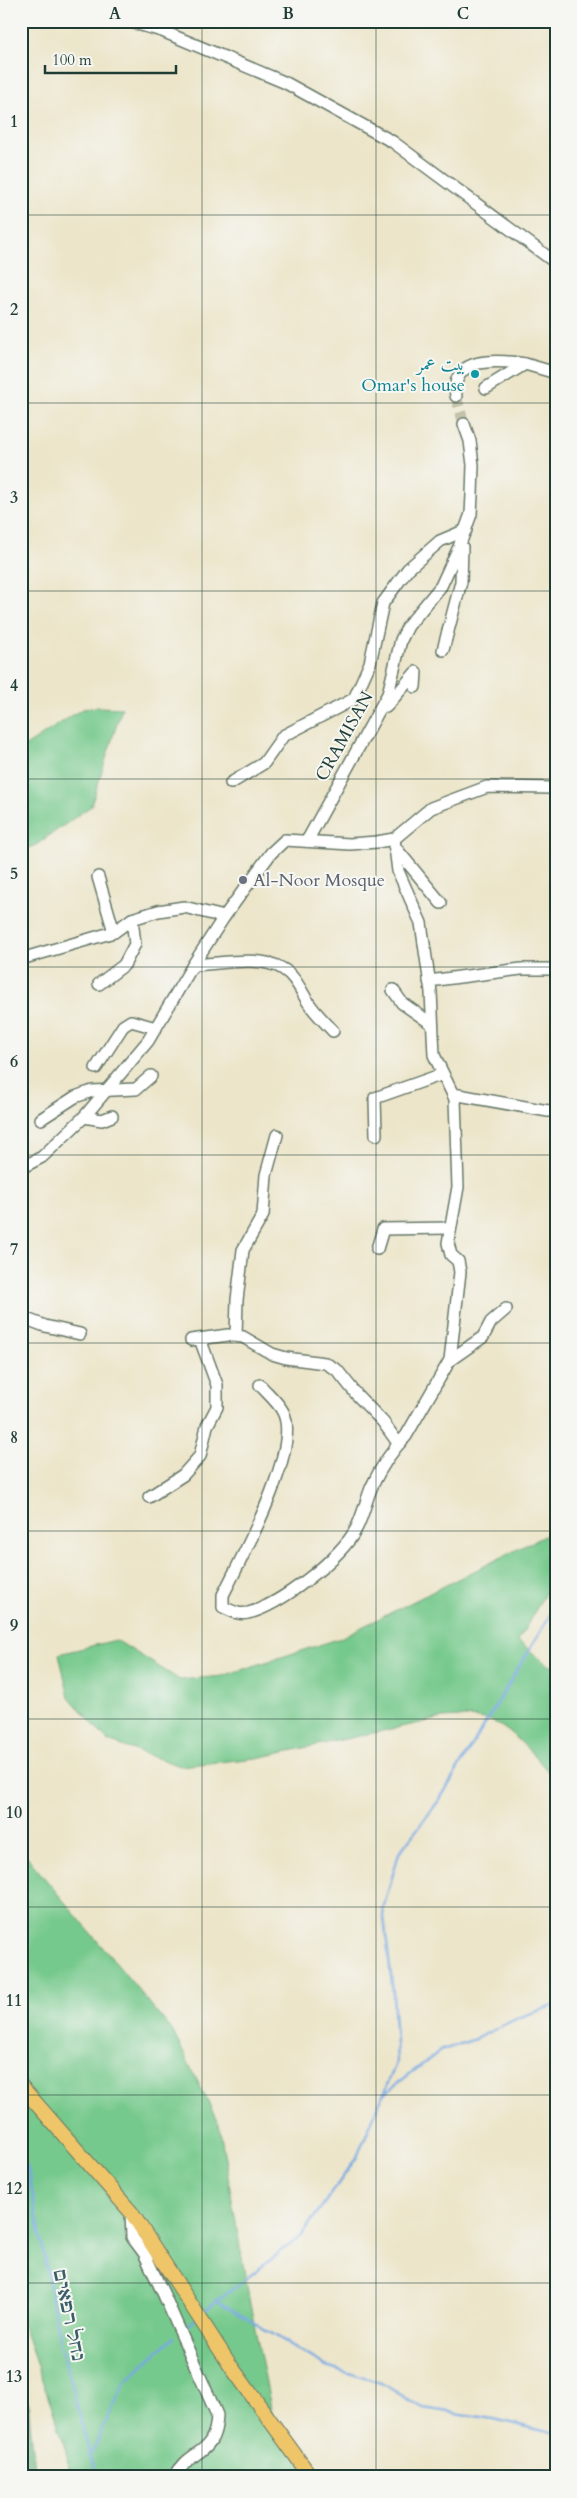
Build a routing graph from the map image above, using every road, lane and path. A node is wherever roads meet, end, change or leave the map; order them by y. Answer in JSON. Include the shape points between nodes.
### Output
{"nodes":[{"id":1,"x":127,"y":21,"type":"edge"},
{"id":2,"x":556,"y":263,"type":"edge"},
{"id":3,"x":525,"y":364,"type":"junction"},
{"id":4,"x":556,"y":373,"type":"edge"},
{"id":5,"x":486,"y":388,"type":"dead end"},
{"id":6,"x":456,"y":396,"type":"tunnel mouth"},
{"id":7,"x":464,"y":424,"type":"tunnel mouth"},
{"id":8,"x":464,"y":534,"type":"junction"},
{"id":9,"x":443,"y":650,"type":"dead end"},
{"id":10,"x":414,"y":687,"type":"dead end"},
{"id":11,"x":376,"y":718,"type":"junction"},
{"id":12,"x":231,"y":783,"type":"dead end"},
{"id":13,"x":556,"y":788,"type":"edge"},
{"id":14,"x":308,"y":841,"type":"junction"},
{"id":15,"x":394,"y":843,"type":"junction"},
{"id":16,"x":98,"y":876,"type":"dead end"},
{"id":17,"x":441,"y":903,"type":"dead end"},
{"id":18,"x":224,"y":917,"type":"junction"},
{"id":19,"x":132,"y":919,"type":"junction"},
{"id":20,"x":114,"y":932,"type":"junction"},
{"id":21,"x":21,"y":960,"type":"edge"},
{"id":22,"x":192,"y":965,"type":"junction"},
{"id":23,"x":556,"y":969,"type":"edge"},
{"id":24,"x":429,"y":981,"type":"junction"},
{"id":25,"x":99,"y":984,"type":"dead end"},
{"id":26,"x":393,"y":990,"type":"dead end"},
{"id":27,"x":432,"y":1024,"type":"junction"},
{"id":28,"x":156,"y":1028,"type":"junction"},
{"id":29,"x":333,"y":1031,"type":"dead end"},
{"id":30,"x":96,"y":1068,"type":"dead end"},
{"id":31,"x":443,"y":1074,"type":"junction"},
{"id":32,"x":151,"y":1076,"type":"dead end"},
{"id":33,"x":107,"y":1089,"type":"junction"},
{"id":34,"x":453,"y":1094,"type":"junction"},
{"id":35,"x":556,"y":1110,"type":"edge"},
{"id":36,"x":112,"y":1116,"type":"dead end"},
{"id":37,"x":84,"y":1117,"type":"junction"},
{"id":38,"x":41,"y":1119,"type":"dead end"},
{"id":39,"x":277,"y":1135,"type":"dead end"},
{"id":40,"x":376,"y":1135,"type":"dead end"},
{"id":41,"x":21,"y":1168,"type":"edge"},
{"id":42,"x":450,"y":1228,"type":"junction"},
{"id":43,"x":377,"y":1249,"type":"dead end"},
{"id":44,"x":506,"y":1309,"type":"dead end"},
{"id":45,"x":21,"y":1317,"type":"edge"},
{"id":46,"x":80,"y":1334,"type":"dead end"},
{"id":47,"x":236,"y":1336,"type":"junction"},
{"id":48,"x":450,"y":1360,"type":"junction"},
{"id":49,"x":260,"y":1386,"type":"dead end"},
{"id":50,"x":398,"y":1443,"type":"junction"},
{"id":51,"x":149,"y":1497,"type":"dead end"},
{"id":52,"x":21,"y":2086,"type":"edge"},
{"id":53,"x":131,"y":2212,"type":"junction"},
{"id":54,"x":175,"y":2477,"type":"edge"},
{"id":55,"x":311,"y":2477,"type":"edge"}],
"edges":[{"from":1,"to":2,"type":"street","via":[[162,31],[286,83],[393,142]]},
{"from":3,"to":4,"type":"street"},
{"from":3,"to":5,"type":"street"},
{"from":3,"to":6,"type":"street","via":[[498,360],[471,366],[456,380]]},
{"from":7,"to":8,"type":"street","name":"CRAMISAN","via":[[473,465],[471,514]]},
{"from":8,"to":9,"type":"street","via":[[461,582]]},
{"from":8,"to":11,"type":"street","name":"CRAMISAN","via":[[441,586],[408,626],[401,640],[388,694]]},
{"from":8,"to":12,"type":"street","via":[[440,541],[408,569],[383,603],[370,663],[354,699],[283,736],[264,763]]},
{"from":10,"to":11,"type":"street","via":[[416,672]]},
{"from":11,"to":14,"type":"street","name":"CRAMISAN"},
{"from":13,"to":15,"type":"street","via":[[487,787],[432,808]]},
{"from":14,"to":15,"type":"street"},
{"from":14,"to":18,"type":"street","via":[[285,840],[271,853]]},
{"from":15,"to":17,"type":"street"},
{"from":15,"to":24,"type":"street","via":[[398,871],[421,923]]},
{"from":16,"to":20,"type":"street"},
{"from":18,"to":19,"type":"street","via":[[184,907]]},
{"from":18,"to":22,"type":"street"},
{"from":19,"to":20,"type":"street"},
{"from":19,"to":25,"type":"street","via":[[135,944],[124,965]]},
{"from":20,"to":21,"type":"street"},
{"from":22,"to":28,"type":"street"},
{"from":22,"to":29,"type":"street","via":[[225,961],[283,968]]},
{"from":23,"to":24,"type":"street","via":[[521,969]]},
{"from":24,"to":27,"type":"street"},
{"from":26,"to":27,"type":"street","via":[[402,1003]]},
{"from":27,"to":31,"type":"street","via":[[434,1055]]},
{"from":28,"to":30,"type":"street","via":[[131,1022],[123,1026]]},
{"from":28,"to":33,"type":"street"},
{"from":31,"to":34,"type":"street"},
{"from":31,"to":40,"type":"street","via":[[374,1098]]},
{"from":32,"to":33,"type":"street","via":[[136,1089]]},
{"from":33,"to":37,"type":"street"},
{"from":33,"to":38,"type":"street","via":[[75,1097]]},
{"from":34,"to":35,"type":"street"},
{"from":34,"to":42,"type":"street","via":[[458,1187]]},
{"from":36,"to":37,"type":"street","via":[[102,1120]]},
{"from":37,"to":41,"type":"street","via":[[42,1157]]},
{"from":39,"to":47,"type":"street","via":[[266,1175],[263,1215],[243,1250]]},
{"from":42,"to":43,"type":"street","via":[[383,1229]]},
{"from":42,"to":48,"type":"street","via":[[450,1255],[458,1261],[460,1272]]},
{"from":44,"to":48,"type":"street","via":[[491,1322],[483,1337]]},
{"from":45,"to":46,"type":"street"},
{"from":47,"to":50,"type":"street","via":[[272,1354],[325,1362],[337,1370]]},
{"from":47,"to":51,"type":"street","via":[[195,1340],[217,1385],[217,1407],[207,1426],[200,1456],[183,1475]]},
{"from":48,"to":50,"type":"street","via":[[406,1436]]},
{"from":49,"to":50,"type":"street","via":[[283,1412],[287,1435],[267,1508],[223,1595],[223,1607],[238,1614],[250,1613],[286,1595],[328,1564],[355,1531],[372,1485]]},
{"from":52,"to":53,"type":"main road"},
{"from":53,"to":54,"type":"street","via":[[132,2237],[144,2253],[217,2415],[212,2441],[187,2461]]},
{"from":53,"to":55,"type":"main road","via":[[230,2365]]}]}
